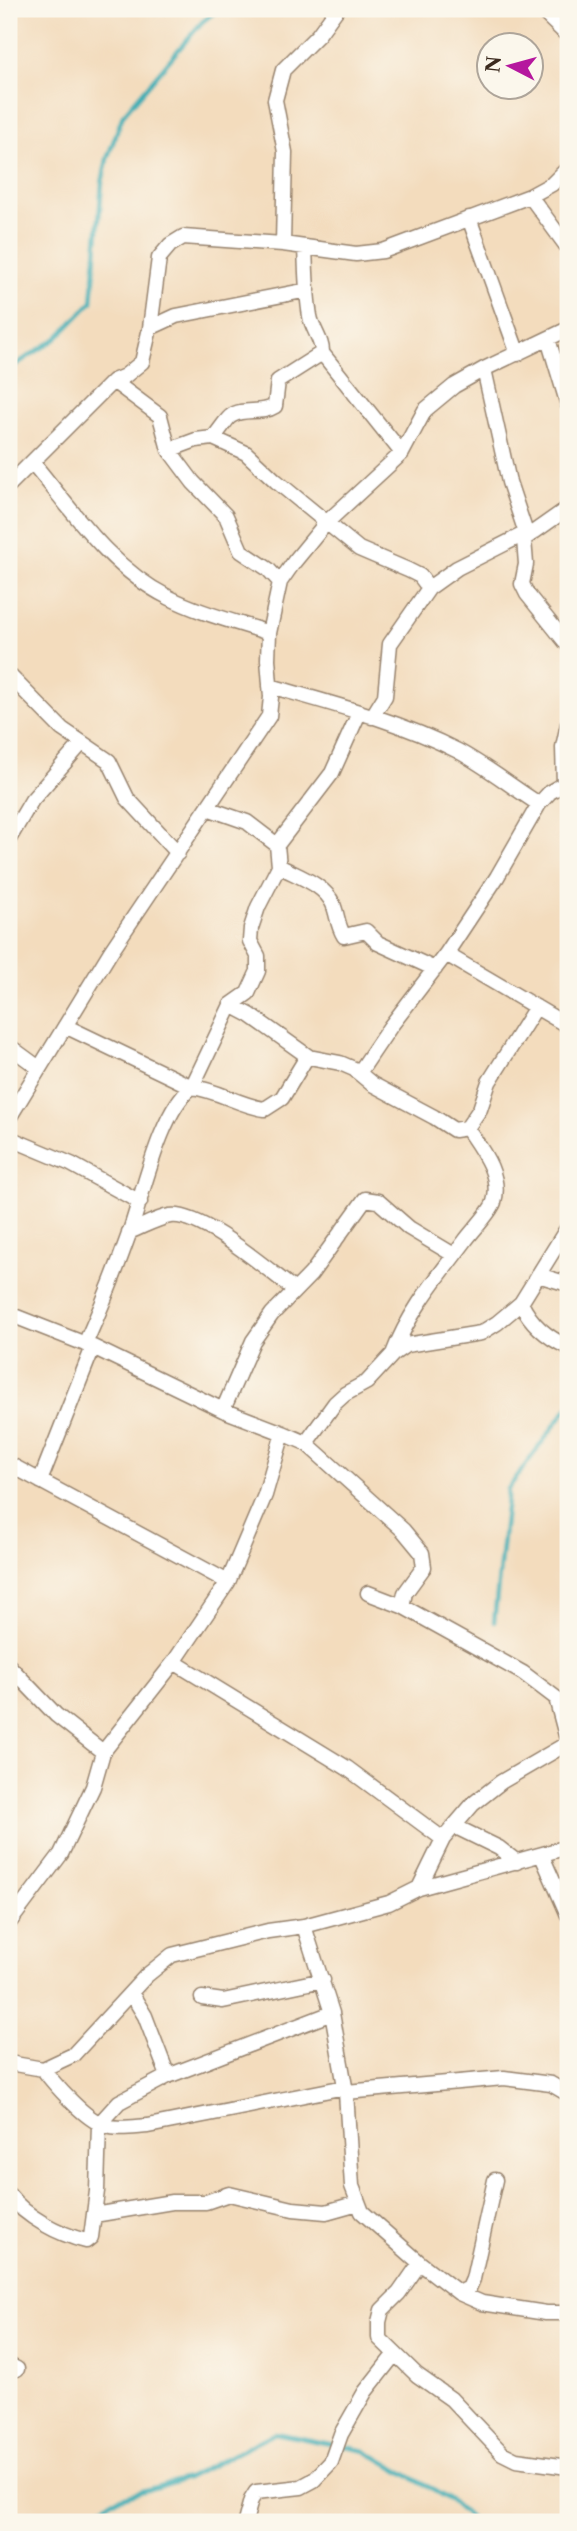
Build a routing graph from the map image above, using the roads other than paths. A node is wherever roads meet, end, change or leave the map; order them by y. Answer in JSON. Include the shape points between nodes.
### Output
{"nodes":[{"id":1,"x":337,"y":9,"type":"edge"},
{"id":2,"x":540,"y":9,"type":"edge"},
{"id":3,"x":568,"y":36,"type":"edge"},
{"id":4,"x":568,"y":168,"type":"edge"},
{"id":5,"x":530,"y":196,"type":"junction"},
{"id":6,"x":469,"y":218,"type":"junction"},
{"id":7,"x":283,"y":244,"type":"junction"},
{"id":8,"x":304,"y":247,"type":"junction"},
{"id":9,"x":568,"y":248,"type":"edge"},
{"id":10,"x":308,"y":290,"type":"junction"},
{"id":11,"x":150,"y":328,"type":"junction"},
{"id":12,"x":568,"y":329,"type":"edge"},
{"id":13,"x":548,"y":339,"type":"junction"},
{"id":14,"x":322,"y":353,"type":"junction"},
{"id":15,"x":517,"y":354,"type":"junction"},
{"id":16,"x":484,"y":369,"type":"junction"},
{"id":17,"x":113,"y":381,"type":"junction"},
{"id":18,"x":568,"y":405,"type":"edge"},
{"id":19,"x":214,"y":438,"type":"junction"},
{"id":20,"x":169,"y":450,"type":"junction"},
{"id":21,"x":402,"y":453,"type":"junction"},
{"id":22,"x":32,"y":462,"type":"junction"},
{"id":23,"x":9,"y":485,"type":"edge"},
{"id":24,"x":568,"y":508,"type":"edge"},
{"id":25,"x":326,"y":523,"type":"junction"},
{"id":26,"x":525,"y":536,"type":"junction"},
{"id":27,"x":280,"y":582,"type":"junction"},
{"id":28,"x":429,"y":588,"type":"junction"},
{"id":29,"x":269,"y":633,"type":"junction"},
{"id":30,"x":566,"y":637,"type":"edge"},
{"id":31,"x":9,"y":675,"type":"edge"},
{"id":32,"x":270,"y":686,"type":"junction"},
{"id":33,"x":366,"y":715,"type":"junction"},
{"id":34,"x":568,"y":724,"type":"edge"},
{"id":35,"x":82,"y":743,"type":"junction"},
{"id":36,"x":566,"y":786,"type":"edge"},
{"id":37,"x":539,"y":804,"type":"junction"},
{"id":38,"x":207,"y":808,"type":"junction"},
{"id":39,"x":9,"y":839,"type":"edge"},
{"id":40,"x":277,"y":845,"type":"junction"},
{"id":41,"x":178,"y":853,"type":"junction"},
{"id":42,"x":279,"y":866,"type":"junction"},
{"id":43,"x":446,"y":954,"type":"junction"},
{"id":44,"x":435,"y":969,"type":"junction"},
{"id":45,"x":231,"y":1005,"type":"junction"},
{"id":46,"x":536,"y":1007,"type":"junction"},
{"id":47,"x":65,"y":1026,"type":"junction"},
{"id":48,"x":568,"y":1026,"type":"edge"},
{"id":49,"x":9,"y":1046,"type":"edge"},
{"id":50,"x":309,"y":1057,"type":"junction"},
{"id":51,"x":38,"y":1068,"type":"junction"},
{"id":52,"x":359,"y":1073,"type":"junction"},
{"id":53,"x":192,"y":1087,"type":"junction"},
{"id":54,"x":9,"y":1118,"type":"edge"},
{"id":55,"x":467,"y":1128,"type":"junction"},
{"id":56,"x":9,"y":1138,"type":"edge"},
{"id":57,"x":140,"y":1202,"type":"junction"},
{"id":58,"x":568,"y":1227,"type":"edge"},
{"id":59,"x":130,"y":1232,"type":"junction"},
{"id":60,"x":454,"y":1255,"type":"junction"},
{"id":61,"x":538,"y":1275,"type":"junction"},
{"id":62,"x":568,"y":1283,"type":"edge"},
{"id":63,"x":295,"y":1290,"type":"junction"},
{"id":64,"x":521,"y":1303,"type":"junction"},
{"id":65,"x":9,"y":1314,"type":"edge"},
{"id":66,"x":89,"y":1346,"type":"junction"},
{"id":67,"x":568,"y":1347,"type":"edge"},
{"id":68,"x":393,"y":1354,"type":"junction"},
{"id":69,"x":223,"y":1410,"type":"junction"},
{"id":70,"x":283,"y":1433,"type":"junction"},
{"id":71,"x":306,"y":1443,"type":"junction"},
{"id":72,"x":9,"y":1464,"type":"edge"},
{"id":73,"x":40,"y":1481,"type":"junction"},
{"id":74,"x":228,"y":1582,"type":"junction"},
{"id":75,"x":368,"y":1593,"type":"dead end"},
{"id":76,"x":402,"y":1605,"type":"junction"},
{"id":77,"x":174,"y":1662,"type":"junction"},
{"id":78,"x":9,"y":1666,"type":"edge"},
{"id":79,"x":20,"y":1680,"type":"junction"},
{"id":80,"x":9,"y":1690,"type":"edge"},
{"id":81,"x":103,"y":1752,"type":"junction"},
{"id":82,"x":454,"y":1826,"type":"junction"},
{"id":83,"x":443,"y":1839,"type":"junction"},
{"id":84,"x":568,"y":1847,"type":"edge"},
{"id":85,"x":542,"y":1856,"type":"junction"},
{"id":86,"x":517,"y":1862,"type":"junction"},
{"id":87,"x":419,"y":1888,"type":"junction"},
{"id":88,"x":568,"y":1914,"type":"edge"},
{"id":89,"x":10,"y":1918,"type":"edge"},
{"id":90,"x":304,"y":1926,"type":"junction"},
{"id":91,"x":323,"y":1980,"type":"junction"},
{"id":92,"x":131,"y":1993,"type":"junction"},
{"id":93,"x":202,"y":1998,"type":"dead end"},
{"id":94,"x":332,"y":2013,"type":"junction"},
{"id":95,"x":9,"y":2063,"type":"edge"},
{"id":96,"x":43,"y":2069,"type":"junction"},
{"id":97,"x":168,"y":2076,"type":"junction"},
{"id":98,"x":345,"y":2090,"type":"junction"},
{"id":99,"x":568,"y":2094,"type":"edge"},
{"id":100,"x":99,"y":2124,"type":"junction"},
{"id":101,"x":495,"y":2180,"type":"dead end"},
{"id":102,"x":9,"y":2195,"type":"edge"},
{"id":103,"x":358,"y":2203,"type":"junction"},
{"id":104,"x":94,"y":2215,"type":"junction"},
{"id":105,"x":420,"y":2263,"type":"junction"},
{"id":106,"x":459,"y":2293,"type":"junction"},
{"id":107,"x":568,"y":2312,"type":"edge"},
{"id":108,"x":394,"y":2355,"type":"junction"},
{"id":109,"x":568,"y":2467,"type":"edge"},
{"id":110,"x":245,"y":2522,"type":"edge"}],
"edges":[{"from":1,"to":7,"type":"street","via":[[283,70],[275,100],[285,152]]},
{"from":2,"to":3,"type":"street"},
{"from":4,"to":5,"type":"street"},
{"from":5,"to":6,"type":"street"},
{"from":5,"to":9,"type":"street"},
{"from":6,"to":8,"type":"street","via":[[383,251],[356,254]]},
{"from":6,"to":15,"type":"street"},
{"from":7,"to":8,"type":"street"},
{"from":7,"to":11,"type":"street","via":[[183,237],[170,245],[159,258]]},
{"from":8,"to":10,"type":"street"},
{"from":10,"to":11,"type":"street","via":[[176,316]]},
{"from":10,"to":14,"type":"street","via":[[310,317]]},
{"from":11,"to":17,"type":"street","via":[[142,362]]},
{"from":12,"to":13,"type":"street"},
{"from":13,"to":15,"type":"street"},
{"from":13,"to":18,"type":"street"},
{"from":14,"to":19,"type":"street","via":[[278,381],[275,406],[230,416]]},
{"from":14,"to":21,"type":"street"},
{"from":15,"to":16,"type":"street"},
{"from":16,"to":21,"type":"street","via":[[425,410]]},
{"from":16,"to":26,"type":"street"},
{"from":17,"to":20,"type":"street","via":[[160,416]]},
{"from":17,"to":22,"type":"street"},
{"from":19,"to":20,"type":"street"},
{"from":19,"to":25,"type":"street","via":[[246,453]]},
{"from":20,"to":27,"type":"street","via":[[226,516],[241,551]]},
{"from":21,"to":25,"type":"street"},
{"from":22,"to":23,"type":"street"},
{"from":22,"to":29,"type":"street","via":[[99,543],[140,580],[169,597]]},
{"from":24,"to":26,"type":"street"},
{"from":25,"to":27,"type":"street"},
{"from":25,"to":28,"type":"street","via":[[359,549],[420,576]]},
{"from":26,"to":28,"type":"street","via":[[457,568]]},
{"from":26,"to":30,"type":"street","via":[[522,584]]},
{"from":27,"to":29,"type":"street"},
{"from":28,"to":33,"type":"street","via":[[390,644],[385,696]]},
{"from":29,"to":32,"type":"street"},
{"from":31,"to":35,"type":"street"},
{"from":32,"to":33,"type":"street"},
{"from":32,"to":38,"type":"street","via":[[269,716]]},
{"from":33,"to":37,"type":"street","via":[[458,752]]},
{"from":33,"to":40,"type":"street","via":[[332,773]]},
{"from":34,"to":36,"type":"street","via":[[563,747]]},
{"from":35,"to":39,"type":"street","via":[[32,800]]},
{"from":35,"to":41,"type":"street","via":[[109,761],[127,798]]},
{"from":36,"to":37,"type":"street","via":[[550,792]]},
{"from":37,"to":43,"type":"street"},
{"from":38,"to":40,"type":"street","via":[[247,822]]},
{"from":38,"to":41,"type":"street"},
{"from":40,"to":42,"type":"street"},
{"from":41,"to":47,"type":"street"},
{"from":42,"to":44,"type":"street","via":[[326,892],[344,936],[366,931],[378,943]]},
{"from":42,"to":45,"type":"street","via":[[251,928],[258,971],[248,993]]},
{"from":43,"to":44,"type":"street"},
{"from":43,"to":46,"type":"street"},
{"from":44,"to":52,"type":"street"},
{"from":45,"to":50,"type":"street"},
{"from":45,"to":53,"type":"street"},
{"from":46,"to":48,"type":"street"},
{"from":46,"to":55,"type":"street","via":[[489,1082],[480,1109]]},
{"from":47,"to":51,"type":"street"},
{"from":47,"to":53,"type":"street"},
{"from":49,"to":51,"type":"street"},
{"from":50,"to":52,"type":"street","via":[[340,1063]]},
{"from":50,"to":53,"type":"street","via":[[282,1098],[265,1109]]},
{"from":51,"to":54,"type":"street"},
{"from":52,"to":55,"type":"street","via":[[454,1130]]},
{"from":53,"to":57,"type":"street","via":[[181,1096],[158,1144]]},
{"from":55,"to":60,"type":"street","via":[[489,1161],[495,1181],[494,1202]]},
{"from":56,"to":57,"type":"street","via":[[71,1164]]},
{"from":57,"to":59,"type":"street"},
{"from":58,"to":61,"type":"street"},
{"from":59,"to":63,"type":"street","via":[[169,1216],[186,1216],[206,1225]]},
{"from":59,"to":66,"type":"street"},
{"from":60,"to":63,"type":"street","via":[[409,1228],[378,1201],[365,1199],[311,1275]]},
{"from":60,"to":68,"type":"street","via":[[420,1301]]},
{"from":61,"to":62,"type":"street"},
{"from":61,"to":64,"type":"street"},
{"from":63,"to":69,"type":"street","via":[[253,1341]]},
{"from":64,"to":67,"type":"street","via":[[529,1320]]},
{"from":64,"to":68,"type":"street","via":[[481,1333],[406,1345]]},
{"from":65,"to":66,"type":"street"},
{"from":66,"to":69,"type":"street"},
{"from":66,"to":73,"type":"street"},
{"from":68,"to":71,"type":"street","via":[[367,1382],[335,1403]]},
{"from":69,"to":70,"type":"street"},
{"from":70,"to":71,"type":"street"},
{"from":70,"to":74,"type":"street","via":[[265,1495]]},
{"from":71,"to":76,"type":"street","via":[[403,1530],[422,1553],[424,1567]]},
{"from":72,"to":73,"type":"street"},
{"from":73,"to":74,"type":"street"},
{"from":74,"to":77,"type":"street"},
{"from":75,"to":76,"type":"street"},
{"from":76,"to":82,"type":"street","via":[[523,1672],[556,1698],[563,1718],[568,1744],[501,1782]]},
{"from":77,"to":81,"type":"street"},
{"from":77,"to":83,"type":"street","via":[[346,1768]]},
{"from":78,"to":79,"type":"street"},
{"from":79,"to":80,"type":"street"},
{"from":79,"to":81,"type":"street"},
{"from":81,"to":89,"type":"street","via":[[93,1787],[61,1854]]},
{"from":82,"to":83,"type":"street"},
{"from":82,"to":86,"type":"street"},
{"from":83,"to":87,"type":"street"},
{"from":84,"to":85,"type":"street"},
{"from":85,"to":86,"type":"street"},
{"from":85,"to":88,"type":"street"},
{"from":86,"to":87,"type":"street"},
{"from":87,"to":90,"type":"street","via":[[389,1903]]},
{"from":90,"to":91,"type":"street"},
{"from":90,"to":92,"type":"street","via":[[172,1955]]},
{"from":91,"to":93,"type":"street","via":[[223,2001]]},
{"from":91,"to":94,"type":"street"},
{"from":92,"to":96,"type":"street","via":[[73,2055]]},
{"from":92,"to":97,"type":"street"},
{"from":94,"to":97,"type":"street"},
{"from":94,"to":98,"type":"street"},
{"from":95,"to":96,"type":"street"},
{"from":96,"to":100,"type":"street","via":[[58,2089]]},
{"from":97,"to":100,"type":"street","via":[[119,2102]]},
{"from":98,"to":99,"type":"street","via":[[504,2078],[551,2084]]},
{"from":98,"to":100,"type":"street","via":[[148,2126]]},
{"from":98,"to":103,"type":"street","via":[[352,2186]]},
{"from":100,"to":104,"type":"street"},
{"from":101,"to":106,"type":"street","via":[[473,2279],[469,2288]]},
{"from":102,"to":104,"type":"street","via":[[21,2210],[86,2241],[91,2237]]},
{"from":103,"to":104,"type":"street","via":[[326,2212],[229,2194],[206,2202],[172,2202]]},
{"from":103,"to":105,"type":"street","via":[[362,2212]]},
{"from":105,"to":106,"type":"street"},
{"from":105,"to":108,"type":"street","via":[[383,2310],[379,2322],[379,2338]]},
{"from":106,"to":107,"type":"street","via":[[482,2303]]},
{"from":108,"to":109,"type":"street","via":[[452,2399],[502,2453],[516,2460]]},
{"from":108,"to":110,"type":"street","via":[[365,2392],[331,2462],[301,2487],[256,2492]]}]}
